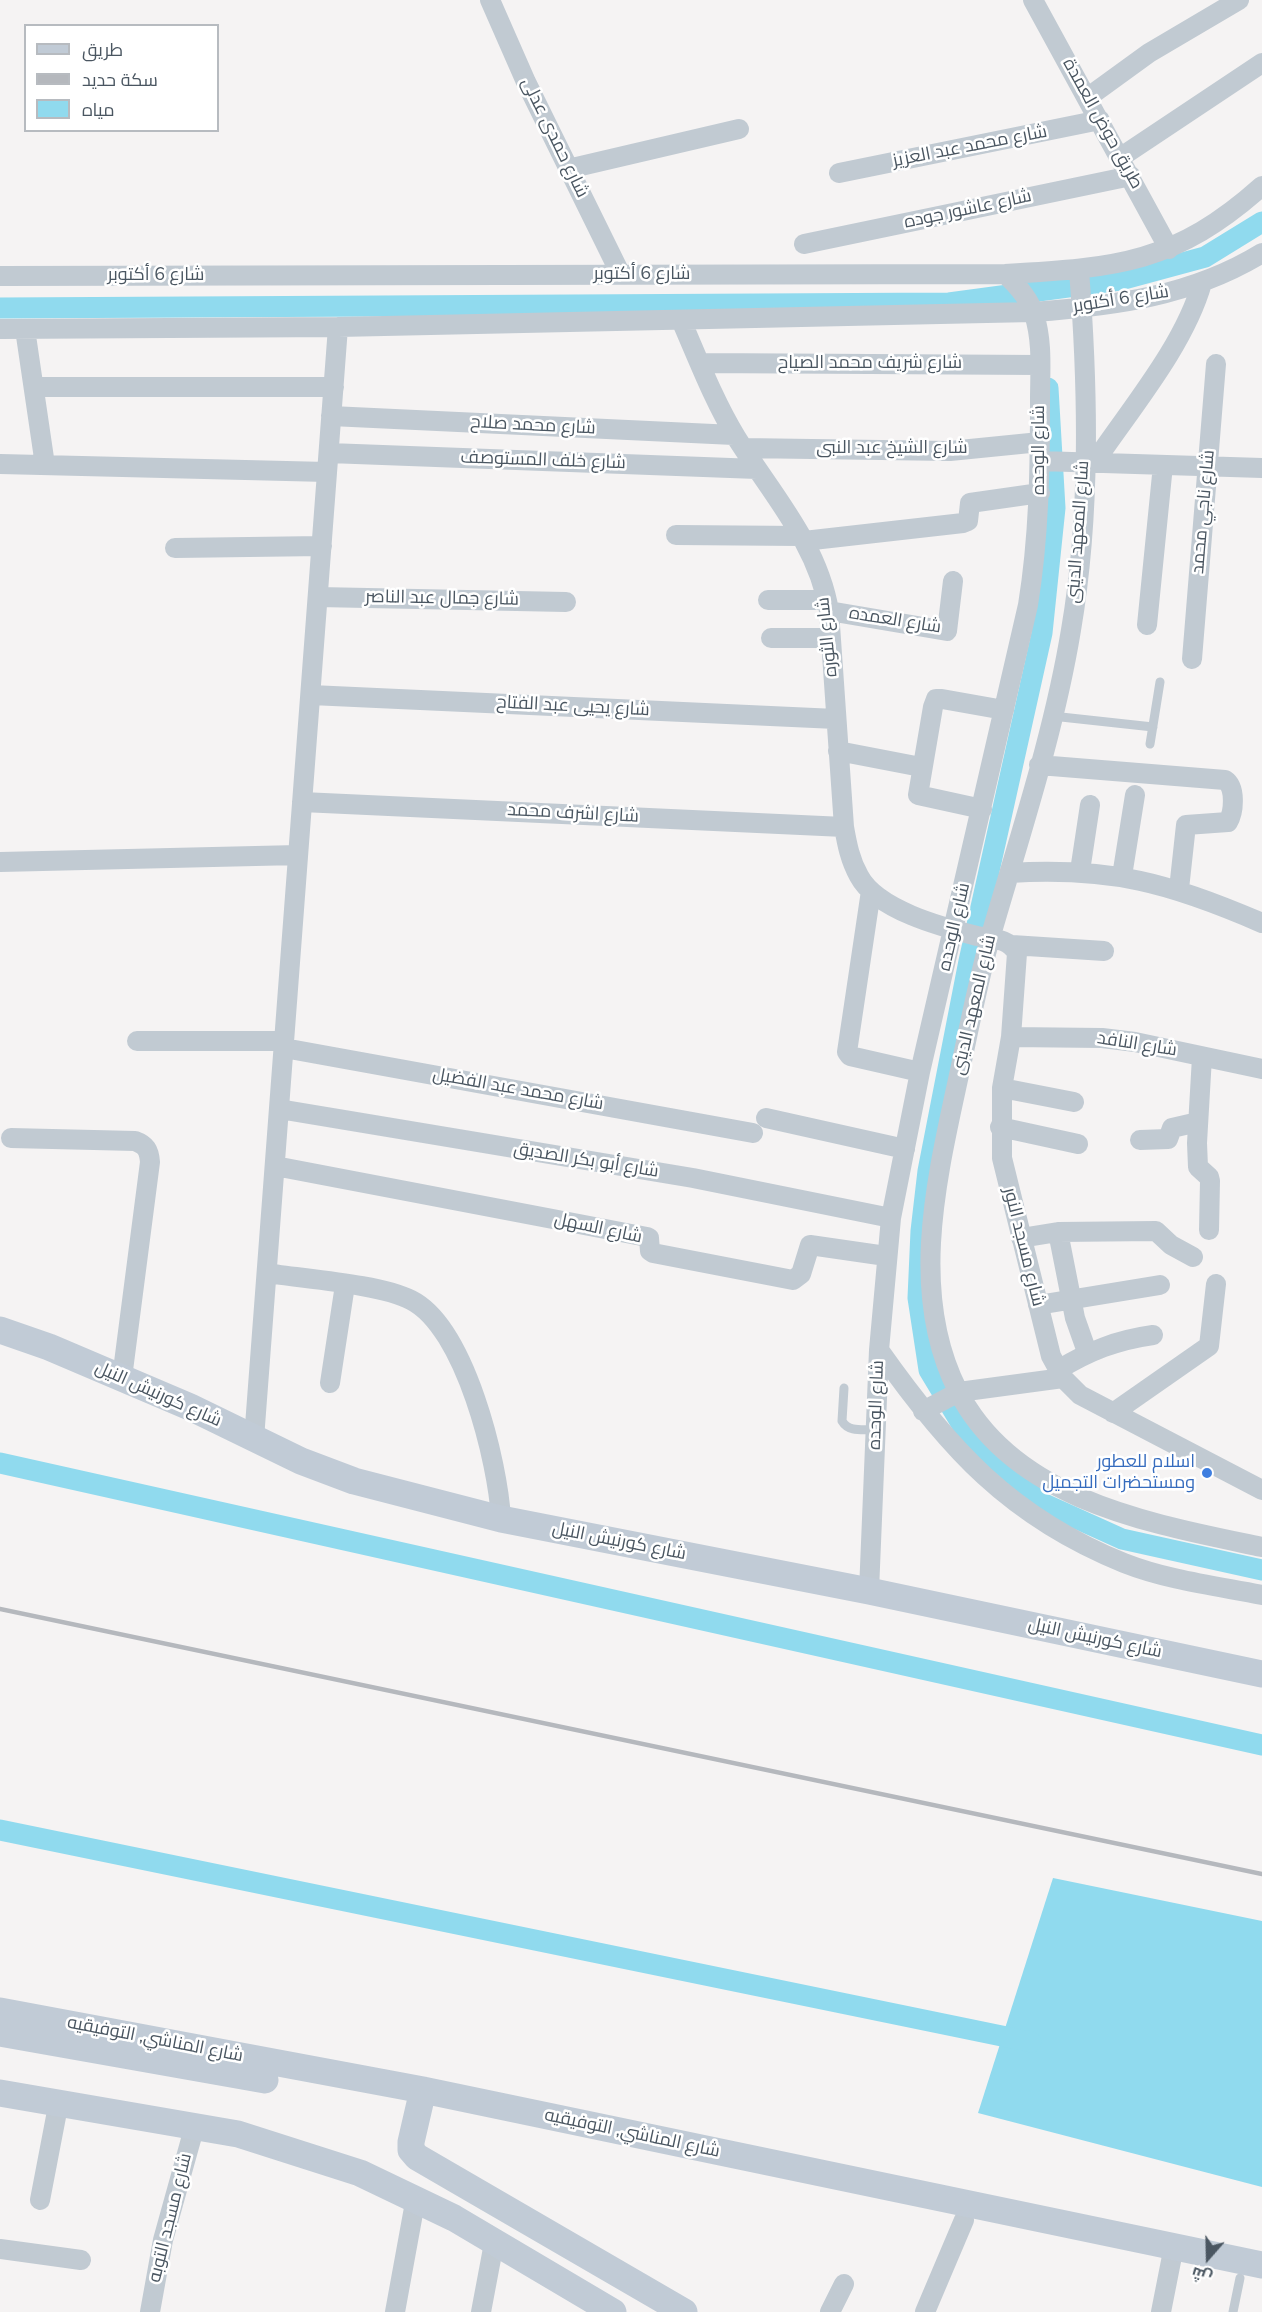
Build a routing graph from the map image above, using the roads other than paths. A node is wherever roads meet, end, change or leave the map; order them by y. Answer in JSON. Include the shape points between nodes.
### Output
{"nodes":[{"id":1,"x":490,"y":0,"type":"edge"},
{"id":2,"x":1033,"y":0,"type":"edge"},
{"id":3,"x":1239,"y":0,"type":"edge"},
{"id":4,"x":1262,"y":63,"type":"edge"},
{"id":5,"x":1088,"y":98,"type":"junction"},
{"id":6,"x":1100,"y":120,"type":"junction"},
{"id":7,"x":739,"y":129,"type":"dead end"},
{"id":8,"x":1121,"y":157,"type":"junction"},
{"id":9,"x":568,"y":169,"type":"junction"},
{"id":10,"x":839,"y":173,"type":"dead end"},
{"id":11,"x":1131,"y":176,"type":"junction"},
{"id":12,"x":1262,"y":186,"type":"edge"},
{"id":13,"x":804,"y":244,"type":"dead end"},
{"id":14,"x":1169,"y":249,"type":"junction"},
{"id":15,"x":1262,"y":253,"type":"edge"},
{"id":16,"x":1079,"y":270,"type":"junction"},
{"id":17,"x":1005,"y":273,"type":"junction"},
{"id":18,"x":621,"y":275,"type":"junction"},
{"id":19,"x":0,"y":276,"type":"edge"},
{"id":20,"x":1202,"y":283,"type":"junction"},
{"id":21,"x":1082,"y":308,"type":"junction"},
{"id":22,"x":1033,"y":312,"type":"junction"},
{"id":23,"x":681,"y":320,"type":"junction"},
{"id":24,"x":338,"y":327,"type":"junction"},
{"id":25,"x":0,"y":329,"type":"edge"},
{"id":26,"x":25,"y":329,"type":"junction"},
{"id":27,"x":700,"y":363,"type":"junction"},
{"id":28,"x":1216,"y":364,"type":"dead end"},
{"id":29,"x":1040,"y":365,"type":"junction"},
{"id":30,"x":34,"y":387,"type":"junction"},
{"id":31,"x":334,"y":387,"type":"junction"},
{"id":32,"x":332,"y":416,"type":"junction"},
{"id":33,"x":739,"y":441,"type":"junction"},
{"id":34,"x":1040,"y":452,"type":"junction"},
{"id":35,"x":328,"y":462,"type":"junction"},
{"id":36,"x":1089,"y":463,"type":"junction"},
{"id":37,"x":0,"y":464,"type":"edge"},
{"id":38,"x":45,"y":465,"type":"junction"},
{"id":39,"x":1163,"y":465,"type":"junction"},
{"id":40,"x":1208,"y":466,"type":"junction"},
{"id":41,"x":1262,"y":468,"type":"edge"},
{"id":42,"x":757,"y":469,"type":"junction"},
{"id":43,"x":1040,"y":493,"type":"junction"},
{"id":44,"x":676,"y":535,"type":"dead end"},
{"id":45,"x":802,"y":538,"type":"junction"},
{"id":46,"x":322,"y":546,"type":"junction"},
{"id":47,"x":175,"y":548,"type":"dead end"},
{"id":48,"x":953,"y":581,"type":"dead end"},
{"id":49,"x":318,"y":597,"type":"junction"},
{"id":50,"x":768,"y":600,"type":"dead end"},
{"id":51,"x":566,"y":602,"type":"dead end"},
{"id":52,"x":828,"y":605,"type":"junction"},
{"id":53,"x":1147,"y":625,"type":"dead end"},
{"id":54,"x":771,"y":638,"type":"dead end"},
{"id":55,"x":830,"y":638,"type":"junction"},
{"id":56,"x":1192,"y":659,"type":"dead end"},
{"id":57,"x":1160,"y":682,"type":"dead end"},
{"id":58,"x":310,"y":695,"type":"junction"},
{"id":59,"x":1004,"y":710,"type":"junction"},
{"id":60,"x":1052,"y":716,"type":"junction"},
{"id":61,"x":836,"y":719,"type":"junction"},
{"id":62,"x":1153,"y":727,"type":"junction"},
{"id":63,"x":1150,"y":744,"type":"dead end"},
{"id":64,"x":838,"y":751,"type":"junction"},
{"id":65,"x":1039,"y":765,"type":"junction"},
{"id":66,"x":921,"y":767,"type":"junction"},
{"id":67,"x":1135,"y":795,"type":"dead end"},
{"id":68,"x":302,"y":802,"type":"junction"},
{"id":69,"x":1090,"y":805,"type":"dead end"},
{"id":70,"x":982,"y":809,"type":"junction"},
{"id":71,"x":844,"y":827,"type":"junction"},
{"id":72,"x":298,"y":855,"type":"junction"},
{"id":73,"x":0,"y":862,"type":"edge"},
{"id":74,"x":1080,"y":871,"type":"junction"},
{"id":75,"x":1010,"y":873,"type":"junction"},
{"id":76,"x":1122,"y":876,"type":"junction"},
{"id":77,"x":1179,"y":889,"type":"junction"},
{"id":78,"x":871,"y":891,"type":"junction"},
{"id":79,"x":1262,"y":923,"type":"edge"},
{"id":80,"x":954,"y":930,"type":"junction"},
{"id":81,"x":990,"y":939,"type":"junction"},
{"id":82,"x":1012,"y":945,"type":"junction"},
{"id":83,"x":1104,"y":951,"type":"dead end"},
{"id":84,"x":1011,"y":1037,"type":"junction"},
{"id":85,"x":136,"y":1041,"type":"dead end"},
{"id":86,"x":284,"y":1044,"type":"junction"},
{"id":87,"x":1202,"y":1057,"type":"junction"},
{"id":88,"x":1262,"y":1069,"type":"edge"},
{"id":89,"x":920,"y":1072,"type":"junction"},
{"id":90,"x":1002,"y":1088,"type":"junction"},
{"id":91,"x":1074,"y":1102,"type":"dead end"},
{"id":92,"x":279,"y":1109,"type":"junction"},
{"id":93,"x":1198,"y":1122,"type":"junction"},
{"id":94,"x":1000,"y":1127,"type":"junction"},
{"id":95,"x":11,"y":1138,"type":"dead end"},
{"id":96,"x":1140,"y":1140,"type":"dead end"},
{"id":97,"x":1078,"y":1144,"type":"dead end"},
{"id":98,"x":904,"y":1149,"type":"junction"},
{"id":99,"x":275,"y":1166,"type":"junction"},
{"id":100,"x":891,"y":1218,"type":"junction"},
{"id":101,"x":1209,"y":1230,"type":"dead end"},
{"id":102,"x":1058,"y":1232,"type":"junction"},
{"id":103,"x":1021,"y":1238,"type":"junction"},
{"id":104,"x":886,"y":1256,"type":"junction"},
{"id":105,"x":1192,"y":1257,"type":"dead end"},
{"id":106,"x":267,"y":1273,"type":"junction"},
{"id":107,"x":1216,"y":1284,"type":"dead end"},
{"id":108,"x":345,"y":1285,"type":"junction"},
{"id":109,"x":1160,"y":1285,"type":"dead end"},
{"id":110,"x":1071,"y":1299,"type":"junction"},
{"id":111,"x":1038,"y":1305,"type":"junction"},
{"id":112,"x":0,"y":1330,"type":"edge"},
{"id":113,"x":1153,"y":1335,"type":"dead end"},
{"id":114,"x":879,"y":1350,"type":"junction"},
{"id":115,"x":1087,"y":1352,"type":"junction"},
{"id":116,"x":1060,"y":1374,"type":"junction"},
{"id":117,"x":122,"y":1378,"type":"junction"},
{"id":118,"x":330,"y":1383,"type":"dead end"},
{"id":119,"x":844,"y":1388,"type":"dead end"},
{"id":120,"x":959,"y":1392,"type":"junction"},
{"id":121,"x":923,"y":1411,"type":"junction"},
{"id":122,"x":1113,"y":1413,"type":"junction"},
{"id":123,"x":876,"y":1430,"type":"junction"},
{"id":124,"x":254,"y":1439,"type":"junction"},
{"id":125,"x":1262,"y":1490,"type":"edge"},
{"id":126,"x":501,"y":1518,"type":"junction"},
{"id":127,"x":1262,"y":1547,"type":"edge"},
{"id":128,"x":869,"y":1592,"type":"junction"},
{"id":129,"x":1262,"y":1595,"type":"edge"},
{"id":130,"x":1262,"y":1674,"type":"edge"},
{"id":131,"x":0,"y":2011,"type":"edge"},
{"id":132,"x":0,"y":2033,"type":"edge"},
{"id":133,"x":0,"y":2093,"type":"edge"},
{"id":134,"x":420,"y":2099,"type":"junction"},
{"id":135,"x":59,"y":2101,"type":"junction"},
{"id":136,"x":195,"y":2125,"type":"junction"},
{"id":137,"x":416,"y":2198,"type":"junction"},
{"id":138,"x":40,"y":2200,"type":"dead end"},
{"id":139,"x":964,"y":2220,"type":"junction"},
{"id":140,"x":494,"y":2243,"type":"junction"},
{"id":141,"x":0,"y":2249,"type":"edge"},
{"id":142,"x":1173,"y":2254,"type":"junction"},
{"id":143,"x":81,"y":2260,"type":"dead end"},
{"id":144,"x":1255,"y":2276,"type":"edge"},
{"id":145,"x":844,"y":2284,"type":"dead end"},
{"id":146,"x":150,"y":2312,"type":"edge"},
{"id":147,"x":395,"y":2312,"type":"edge"},
{"id":148,"x":481,"y":2312,"type":"edge"},
{"id":149,"x":613,"y":2312,"type":"edge"},
{"id":150,"x":684,"y":2312,"type":"edge"},
{"id":151,"x":830,"y":2312,"type":"edge"},
{"id":152,"x":925,"y":2312,"type":"edge"},
{"id":153,"x":1161,"y":2312,"type":"edge"},
{"id":154,"x":1233,"y":2312,"type":"edge"}],
"edges":[{"from":1,"to":9,"type":"street","name":"شارع حمدى عدلى"},
{"from":2,"to":5,"type":"street","name":"طريق حوض العمدة"},
{"from":3,"to":5,"type":"street","via":[[1149,53]]},
{"from":4,"to":8,"type":"street"},
{"from":5,"to":6,"type":"street","name":"طريق حوض العمدة"},
{"from":6,"to":8,"type":"street","name":"طريق حوض العمدة"},
{"from":6,"to":10,"type":"street","name":"شارع محمد عبد العزيز"},
{"from":7,"to":9,"type":"street"},
{"from":8,"to":11,"type":"street","name":"طريق حوض العمدة"},
{"from":9,"to":18,"type":"street","name":"شارع حمدى عدلى"},
{"from":11,"to":13,"type":"street","name":"شارع عاشور جوده"},
{"from":11,"to":14,"type":"street","name":"طريق حوض العمدة"},
{"from":12,"to":14,"type":"street","name":"شارع 6 أكتوبر","via":[[1230,214]]},
{"from":14,"to":16,"type":"street","name":"شارع 6 أكتوبر"},
{"from":15,"to":20,"type":"street","name":"شارع 6 أكتوبر"},
{"from":16,"to":17,"type":"street","name":"شارع 6 أكتوبر"},
{"from":16,"to":21,"type":"street","name":"شارع المعهد الدينى"},
{"from":17,"to":18,"type":"street","name":"شارع 6 أكتوبر"},
{"from":17,"to":22,"type":"street","name":"شارع الوحده","via":[[1021,290]]},
{"from":18,"to":19,"type":"street","name":"شارع 6 أكتوبر"},
{"from":20,"to":21,"type":"street","name":"شارع 6 أكتوبر","via":[[1128,303]]},
{"from":20,"to":36,"type":"street","via":[[1196,304],[1174,344]]},
{"from":21,"to":22,"type":"street","name":"شارع 6 أكتوبر"},
{"from":21,"to":36,"type":"street","name":"شارع المعهد الدينى"},
{"from":22,"to":23,"type":"street","name":"شارع 6 أكتوبر"},
{"from":22,"to":29,"type":"street","name":"شارع الوحده"},
{"from":23,"to":24,"type":"street","name":"شارع 6 أكتوبر"},
{"from":23,"to":27,"type":"street","name":"شارع الثوره"},
{"from":24,"to":26,"type":"street","name":"شارع 6 أكتوبر"},
{"from":24,"to":31,"type":"street"},
{"from":25,"to":26,"type":"street","name":"شارع 6 أكتوبر"},
{"from":26,"to":30,"type":"street"},
{"from":27,"to":29,"type":"street","name":"شارع شريف محمد الصياح"},
{"from":27,"to":33,"type":"street","name":"شارع الثوره"},
{"from":28,"to":40,"type":"street","name":"شارع ناجي محمد"},
{"from":29,"to":34,"type":"street","name":"شارع الوحده"},
{"from":30,"to":31,"type":"street"},
{"from":30,"to":38,"type":"street"},
{"from":31,"to":32,"type":"street"},
{"from":32,"to":33,"type":"street","name":"شارع محمد صلاح"},
{"from":32,"to":35,"type":"street"},
{"from":33,"to":34,"type":"street","name":"شارع الشيخ عبد النبى"},
{"from":33,"to":42,"type":"street","name":"شارع الثوره"},
{"from":34,"to":36,"type":"street","name":"شارع الشيخ عبد النبى"},
{"from":34,"to":43,"type":"street","name":"شارع الوحده"},
{"from":35,"to":38,"type":"street","name":"شارع خلف المستوصف"},
{"from":35,"to":42,"type":"street","name":"شارع خلف المستوصف"},
{"from":35,"to":46,"type":"street"},
{"from":36,"to":39,"type":"street","name":"شارع الشيخ عبد النبى"},
{"from":36,"to":60,"type":"street","name":"شارع المعهد الدينى","via":[[1077,590]]},
{"from":37,"to":38,"type":"street","name":"شارع خلف المستوصف"},
{"from":39,"to":40,"type":"street","name":"شارع الشيخ عبد النبى"},
{"from":39,"to":53,"type":"street"},
{"from":40,"to":41,"type":"street","name":"شارع الشيخ عبد النبى"},
{"from":40,"to":56,"type":"street","name":"شارع ناجي محمد"},
{"from":42,"to":45,"type":"street","name":"شارع الثوره"},
{"from":43,"to":45,"type":"street","via":[[970,503],[968,521],[963,523]]},
{"from":43,"to":59,"type":"street","name":"شارع الوحده","via":[[1036,558]]},
{"from":44,"to":45,"type":"street"},
{"from":45,"to":52,"type":"street","name":"شارع الثوره","via":[[813,558]]},
{"from":46,"to":47,"type":"street"},
{"from":46,"to":49,"type":"street"},
{"from":48,"to":52,"type":"street","name":"شارع العمده","via":[[947,631]]},
{"from":49,"to":51,"type":"street","name":"شارع جمال عبد الناصر"},
{"from":49,"to":58,"type":"street"},
{"from":50,"to":52,"type":"street"},
{"from":52,"to":55,"type":"street","name":"شارع الثوره"},
{"from":54,"to":55,"type":"street"},
{"from":55,"to":61,"type":"street","name":"شارع الثوره"},
{"from":57,"to":62,"type":"lane"},
{"from":58,"to":61,"type":"street","name":"شارع يحيى عبد الفتاح"},
{"from":58,"to":68,"type":"street"},
{"from":59,"to":66,"type":"street","via":[[936,699]]},
{"from":59,"to":70,"type":"street","name":"شارع الوحده"},
{"from":60,"to":62,"type":"lane"},
{"from":60,"to":65,"type":"street","name":"شارع المعهد الدينى"},
{"from":61,"to":64,"type":"street","name":"شارع الثوره"},
{"from":62,"to":63,"type":"lane"},
{"from":64,"to":66,"type":"street"},
{"from":64,"to":71,"type":"street","name":"شارع الثوره"},
{"from":65,"to":75,"type":"street","name":"شارع المعهد الدينى"},
{"from":65,"to":77,"type":"street","via":[[1225,780],[1230,784],[1228,822],[1186,825]]},
{"from":66,"to":70,"type":"street","via":[[917,789],[921,798]]},
{"from":67,"to":76,"type":"street"},
{"from":68,"to":71,"type":"street","name":"شارع اشرف محمد"},
{"from":68,"to":72,"type":"street"},
{"from":69,"to":74,"type":"street"},
{"from":70,"to":80,"type":"street","name":"شارع الوحده"},
{"from":71,"to":78,"type":"street","name":"شارع الثوره","via":[[849,855]]},
{"from":72,"to":73,"type":"street"},
{"from":72,"to":86,"type":"street"},
{"from":74,"to":75,"type":"street"},
{"from":74,"to":76,"type":"street"},
{"from":75,"to":81,"type":"street","name":"شارع المعهد الدينى"},
{"from":76,"to":77,"type":"street"},
{"from":77,"to":79,"type":"street"},
{"from":78,"to":80,"type":"street","name":"شارع الثوره","via":[[908,913]]},
{"from":78,"to":89,"type":"street","via":[[847,1052],[850,1056]]},
{"from":80,"to":81,"type":"street"},
{"from":80,"to":89,"type":"street","name":"شارع الوحده"},
{"from":81,"to":82,"type":"street"},
{"from":81,"to":120,"type":"street","name":"شارع المعهد الدينى","via":[[954,1096],[932,1220],[934,1308],[942,1351]]},
{"from":82,"to":83,"type":"street"},
{"from":82,"to":84,"type":"street","name":"شارع مسجد النور","via":[[1018,963]]},
{"from":84,"to":87,"type":"street","name":"شارع النافد","via":[[1102,1038]]},
{"from":84,"to":90,"type":"street","name":"شارع مسجد النور"},
{"from":85,"to":86,"type":"street","name":"شارع محمد عبد الفضيل"},
{"from":86,"to":92,"type":"street"},
{"from":86,"to":98,"type":"street","name":"شارع محمد عبد الفضيل"},
{"from":87,"to":88,"type":"street","name":"شارع النافد"},
{"from":87,"to":93,"type":"street"},
{"from":89,"to":98,"type":"street","name":"شارع الوحده"},
{"from":90,"to":91,"type":"street"},
{"from":90,"to":94,"type":"street","name":"شارع مسجد النور"},
{"from":92,"to":99,"type":"street"},
{"from":92,"to":100,"type":"street","name":"شارع أبو بكر الصديق","via":[[652,1171]]},
{"from":93,"to":96,"type":"street","via":[[1172,1128],[1168,1139]]},
{"from":93,"to":101,"type":"street","via":[[1198,1167],[1210,1181]]},
{"from":94,"to":97,"type":"street"},
{"from":94,"to":103,"type":"street","name":"شارع مسجد النور","via":[[1002,1158]]},
{"from":95,"to":117,"type":"street","via":[[135,1141],[149,1151]]},
{"from":98,"to":100,"type":"street","name":"شارع الوحده"},
{"from":99,"to":104,"type":"street","name":"شارع السهل","via":[[647,1237],[653,1253],[793,1280],[801,1274],[810,1245]]},
{"from":99,"to":106,"type":"street"},
{"from":100,"to":104,"type":"street","name":"شارع الوحده"},
{"from":102,"to":103,"type":"street"},
{"from":102,"to":105,"type":"street","via":[[1156,1231]]},
{"from":102,"to":110,"type":"street"},
{"from":103,"to":111,"type":"street","name":"شارع مسجد النور"},
{"from":104,"to":114,"type":"street","name":"شارع الوحده"},
{"from":106,"to":108,"type":"street"},
{"from":106,"to":124,"type":"street"},
{"from":107,"to":122,"type":"street","via":[[1209,1346]]},
{"from":108,"to":118,"type":"street"},
{"from":108,"to":126,"type":"street","via":[[394,1293],[411,1300],[440,1324],[487,1432]]},
{"from":109,"to":110,"type":"street"},
{"from":110,"to":111,"type":"street"},
{"from":110,"to":115,"type":"street"},
{"from":111,"to":116,"type":"street","name":"شارع مسجد النور","via":[[1051,1356]]},
{"from":112,"to":117,"type":"main road","name":"شارع كورنيش النيل"},
{"from":113,"to":115,"type":"street","via":[[1119,1340]]},
{"from":114,"to":121,"type":"street"},
{"from":114,"to":123,"type":"street","name":"شارع الوحده"},
{"from":115,"to":116,"type":"street"},
{"from":116,"to":120,"type":"street"},
{"from":116,"to":122,"type":"street","name":"شارع مسجد النور","via":[[1080,1395]]},
{"from":117,"to":124,"type":"main road","name":"شارع كورنيش النيل"},
{"from":119,"to":123,"type":"lane","via":[[845,1426]]},
{"from":120,"to":121,"type":"street"},
{"from":120,"to":127,"type":"street","name":"شارع المعهد الدينى","via":[[984,1429],[1015,1460],[1053,1484],[1092,1502],[1168,1527]]},
{"from":121,"to":129,"type":"street","via":[[986,1479],[1029,1513],[1076,1541],[1137,1567]]},
{"from":122,"to":125,"type":"street","name":"شارع مسجد النور"},
{"from":123,"to":128,"type":"street","name":"شارع الوحده"},
{"from":124,"to":126,"type":"main road","name":"شارع كورنيش النيل","via":[[354,1481]]},
{"from":126,"to":128,"type":"main road","name":"شارع كورنيش النيل"},
{"from":128,"to":130,"type":"main road","name":"شارع كورنيش النيل"},
{"from":131,"to":134,"type":"main road","name":"شارع المناشي, التوفيقيه"},
{"from":132,"to":134,"type":"main road","name":"شارع المناشي, التوفيقيه"},
{"from":133,"to":135,"type":"main road"},
{"from":134,"to":139,"type":"main road","name":"شارع المناشي, التوفيقيه"},
{"from":134,"to":142,"type":"main road","name":"شارع المناشي, التوفيقيه"},
{"from":134,"to":150,"type":"main road","via":[[411,2142],[417,2157]]},
{"from":135,"to":136,"type":"main road"},
{"from":135,"to":138,"type":"street"},
{"from":136,"to":137,"type":"main road","via":[[327,2161]]},
{"from":136,"to":146,"type":"street","name":"شارع مسجد التوبه","via":[[163,2240]]},
{"from":137,"to":140,"type":"main road"},
{"from":137,"to":147,"type":"street"},
{"from":139,"to":142,"type":"main road","name":"شارع المناشي, التوفيقيه"},
{"from":139,"to":152,"type":"street"},
{"from":140,"to":148,"type":"street"},
{"from":140,"to":149,"type":"main road"},
{"from":141,"to":143,"type":"street"},
{"from":142,"to":144,"type":"main road","name":"شارع المناشي, التوفيقيه"},
{"from":142,"to":153,"type":"street"},
{"from":144,"to":154,"type":"lane"},
{"from":145,"to":151,"type":"street"}]}
